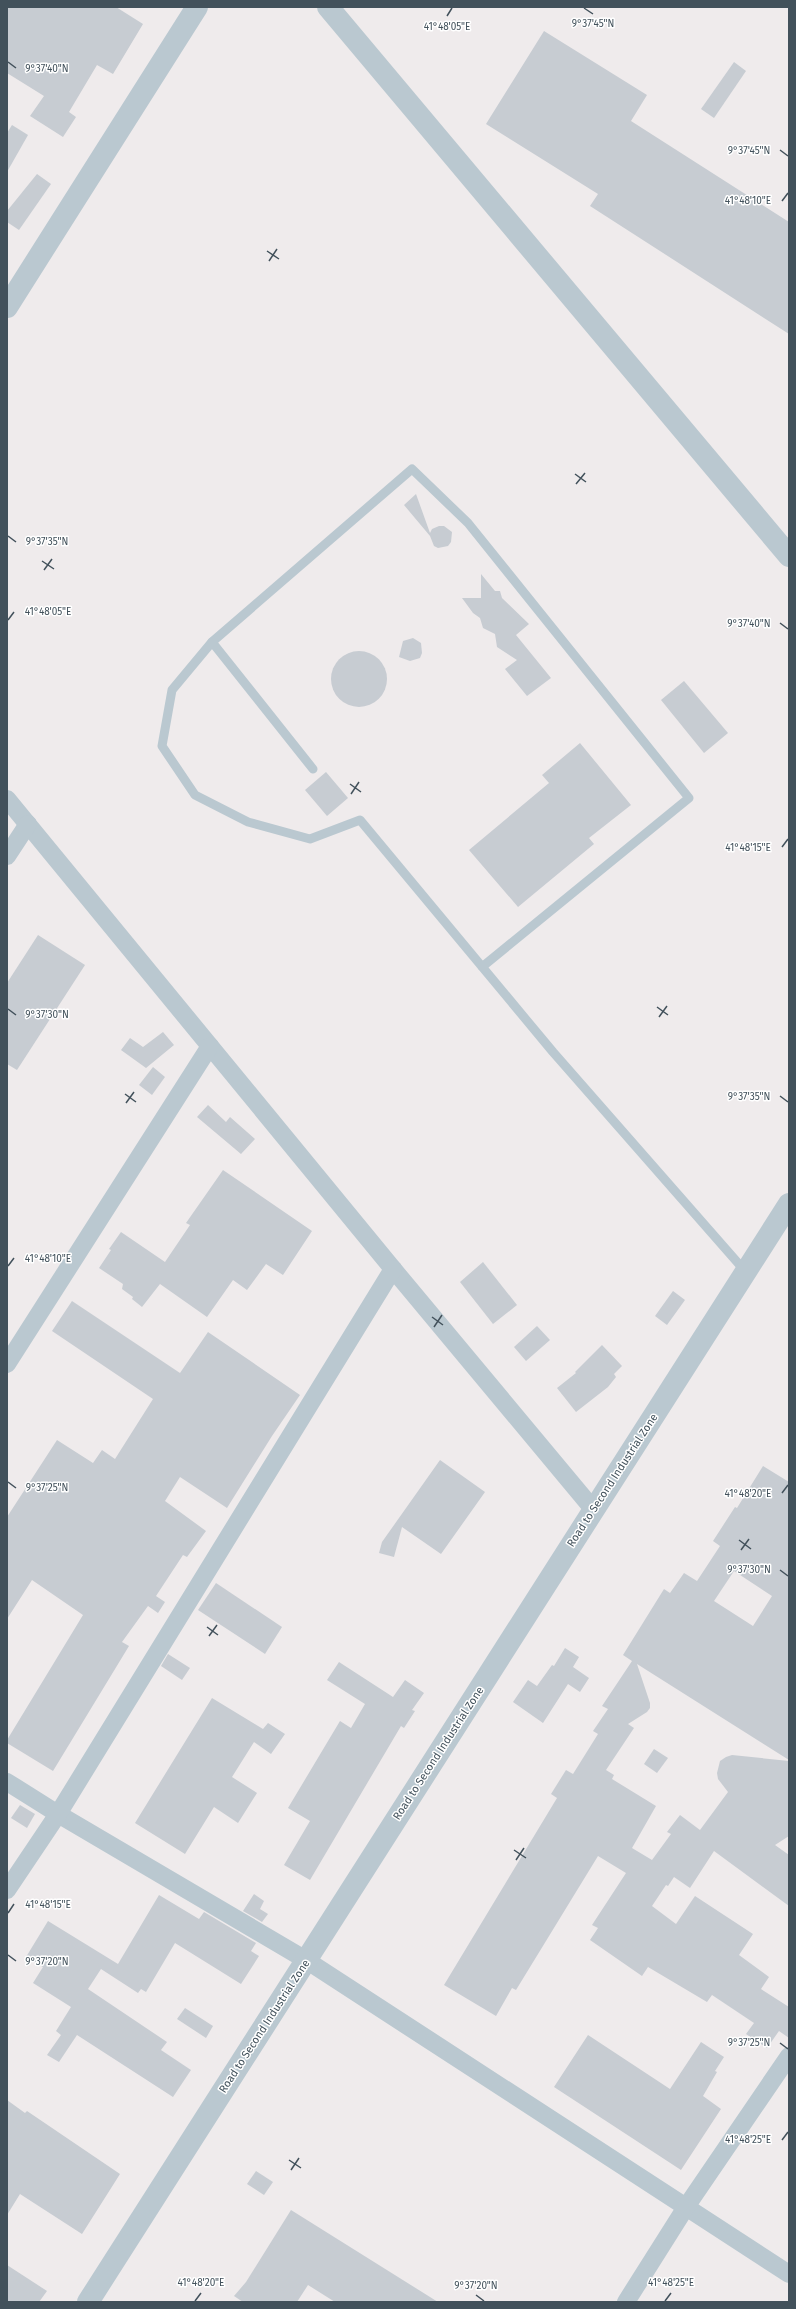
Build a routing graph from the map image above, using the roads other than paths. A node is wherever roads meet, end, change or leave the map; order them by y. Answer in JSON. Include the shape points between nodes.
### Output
{"nodes":[{"id":1,"x":197,"y":7,"type":"edge"},
{"id":2,"x":328,"y":7,"type":"edge"},
{"id":3,"x":7,"y":307,"type":"edge"},
{"id":4,"x":789,"y":556,"type":"edge"},
{"id":5,"x":212,"y":642,"type":"junction"},
{"id":6,"x":313,"y":769,"type":"dead end"},
{"id":7,"x":7,"y":799,"type":"edge"},
{"id":8,"x":28,"y":824,"type":"junction"},
{"id":9,"x":7,"y":856,"type":"edge"},
{"id":10,"x":482,"y":967,"type":"junction"},
{"id":11,"x":210,"y":1046,"type":"junction"},
{"id":12,"x":789,"y":1204,"type":"edge"},
{"id":13,"x":393,"y":1269,"type":"junction"},
{"id":14,"x":746,"y":1271,"type":"junction"},
{"id":15,"x":7,"y":1364,"type":"edge"},
{"id":16,"x":593,"y":1510,"type":"junction"},
{"id":17,"x":7,"y":1782,"type":"edge"},
{"id":18,"x":58,"y":1814,"type":"junction"},
{"id":19,"x":7,"y":1890,"type":"edge"},
{"id":20,"x":306,"y":1960,"type":"junction"},
{"id":21,"x":789,"y":2056,"type":"edge"},
{"id":22,"x":686,"y":2207,"type":"junction"},
{"id":23,"x":789,"y":2274,"type":"edge"},
{"id":24,"x":88,"y":2302,"type":"edge"},
{"id":25,"x":626,"y":2302,"type":"edge"}],
"edges":[{"from":1,"to":3,"type":"street"},
{"from":2,"to":4,"type":"street"},
{"from":5,"to":6,"type":"lane"},
{"from":5,"to":10,"type":"lane","via":[[172,690],[162,746],[195,795],[248,822],[310,839],[360,820]]},
{"from":5,"to":10,"type":"lane","via":[[412,470],[468,523],[689,798]]},
{"from":7,"to":8,"type":"street"},
{"from":8,"to":9,"type":"street"},
{"from":8,"to":11,"type":"street"},
{"from":10,"to":14,"type":"lane","via":[[553,1052]]},
{"from":11,"to":13,"type":"street"},
{"from":11,"to":15,"type":"street"},
{"from":12,"to":14,"type":"street","name":"Road to Second Industrial Zone"},
{"from":13,"to":16,"type":"street"},
{"from":13,"to":18,"type":"street"},
{"from":14,"to":16,"type":"street","name":"Road to Second Industrial Zone"},
{"from":16,"to":20,"type":"street","name":"Road to Second Industrial Zone"},
{"from":17,"to":18,"type":"street"},
{"from":18,"to":19,"type":"street"},
{"from":18,"to":20,"type":"street"},
{"from":20,"to":22,"type":"street"},
{"from":20,"to":24,"type":"street","name":"Road to Second Industrial Zone"},
{"from":21,"to":22,"type":"street"},
{"from":22,"to":23,"type":"street"},
{"from":22,"to":25,"type":"street"}]}
